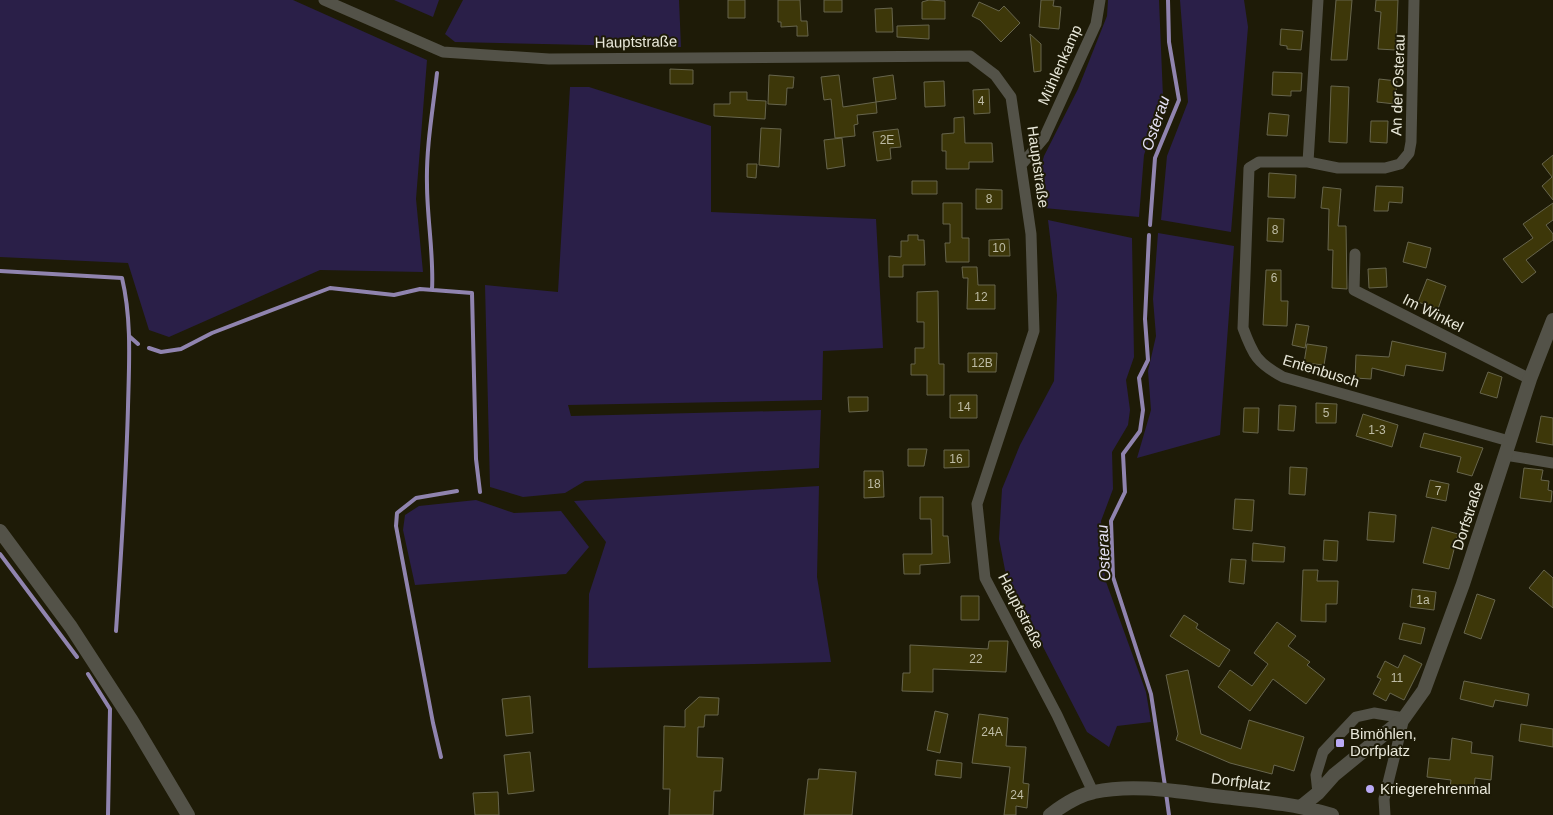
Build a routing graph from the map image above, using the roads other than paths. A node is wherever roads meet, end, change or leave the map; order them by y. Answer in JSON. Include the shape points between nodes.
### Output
{"nodes":[{"id":1,"x":324,"y":0,"type":"edge"},
{"id":2,"x":1100,"y":0,"type":"edge"},
{"id":3,"x":1318,"y":0,"type":"edge"},
{"id":4,"x":1414,"y":0,"type":"edge"},
{"id":5,"x":1308,"y":162,"type":"junction"},
{"id":6,"x":1022,"y":164,"type":"junction"},
{"id":7,"x":1248,"y":168,"type":"joint"},
{"id":8,"x":1355,"y":254,"type":"dead end"},
{"id":9,"x":1553,"y":320,"type":"edge"},
{"id":10,"x":1530,"y":378,"type":"junction"},
{"id":11,"x":1509,"y":441,"type":"junction"},
{"id":12,"x":1505,"y":455,"type":"junction"},
{"id":13,"x":1553,"y":463,"type":"edge"},
{"id":14,"x":0,"y":531,"type":"edge"},
{"id":15,"x":1404,"y":718,"type":"junction"},
{"id":16,"x":1093,"y":792,"type":"junction"},
{"id":17,"x":1318,"y":793,"type":"junction"},
{"id":18,"x":1302,"y":806,"type":"junction"},
{"id":19,"x":188,"y":815,"type":"edge"},
{"id":20,"x":1050,"y":815,"type":"edge"},
{"id":21,"x":1332,"y":815,"type":"edge"},
{"id":22,"x":1385,"y":815,"type":"edge"}],
"edges":[{"from":1,"to":6,"type":"street","name":"Hauptstraße","via":[[443,52],[549,59],[970,56],[995,75],[1011,97]]},
{"from":2,"to":6,"type":"street","name":"Mühlenkamp","via":[[1096,24],[1044,138]]},
{"from":3,"to":5,"type":"street"},
{"from":4,"to":5,"type":"street","name":"An der Osterau","via":[[1409,153],[1400,164],[1385,168],[1330,167]]},
{"from":5,"to":7,"type":"street","name":"An der Osterau","via":[[1259,162]]},
{"from":6,"to":16,"type":"street","name":"Hauptstraße","via":[[1031,234],[1034,331],[977,504],[985,578],[1057,715]]},
{"from":7,"to":11,"type":"street","name":"Entenbusch","via":[[1243,328],[1252,351],[1264,367],[1282,377]]},
{"from":8,"to":10,"type":"street","name":"Im Winkel","via":[[1354,290]]},
{"from":9,"to":10,"type":"street","name":"Dorfstraße"},
{"from":10,"to":11,"type":"street","name":"Dorfstraße"},
{"from":11,"to":12,"type":"street","name":"Dorfstraße"},
{"from":12,"to":13,"type":"street"},
{"from":12,"to":15,"type":"street","name":"Dorfstraße","via":[[1424,690]]},
{"from":14,"to":19,"type":"street","via":[[76,635]]},
{"from":15,"to":17,"type":"street","via":[[1334,775]]},
{"from":15,"to":17,"type":"street","via":[[1374,712],[1356,717],[1323,752],[1316,776]]},
{"from":15,"to":22,"type":"street","via":[[1384,799]]},
{"from":16,"to":18,"type":"street","name":"Dorfplatz","via":[[1126,788],[1177,791]]},
{"from":16,"to":20,"type":"street","via":[[1074,799]]},
{"from":17,"to":18,"type":"street"},
{"from":18,"to":21,"type":"street","name":"Dorfplatz"}]}
